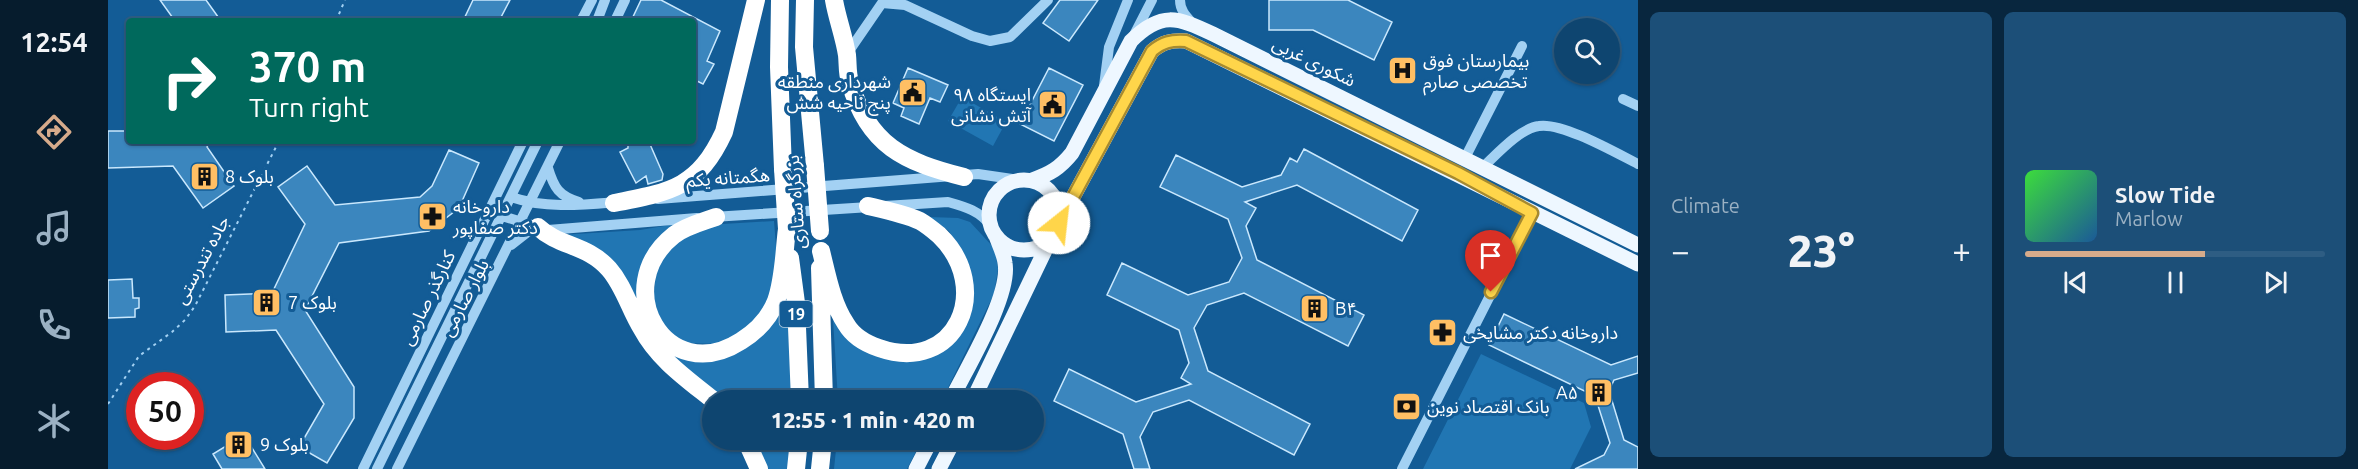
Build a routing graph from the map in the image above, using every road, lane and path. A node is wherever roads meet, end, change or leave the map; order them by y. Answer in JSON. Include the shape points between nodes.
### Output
{"nodes":[{"id":1,"x":345,"y":0,"type":"edge"},
{"id":2,"x":592,"y":0,"type":"edge"},
{"id":3,"x":605,"y":0,"type":"edge"},
{"id":4,"x":625,"y":0,"type":"edge"},
{"id":5,"x":756,"y":0,"type":"edge"},
{"id":6,"x":780,"y":0,"type":"edge"},
{"id":7,"x":805,"y":0,"type":"edge"},
{"id":8,"x":834,"y":0,"type":"edge"},
{"id":9,"x":1048,"y":0,"type":"edge"},
{"id":10,"x":1128,"y":0,"type":"edge"},
{"id":11,"x":1152,"y":0,"type":"edge"},
{"id":12,"x":1180,"y":0,"type":"edge"},
{"id":13,"x":883,"y":1,"type":"edge"},
{"id":14,"x":906,"y":3,"type":"edge"},
{"id":15,"x":337,"y":18,"type":"edge"},
{"id":16,"x":583,"y":18,"type":"edge"},
{"id":17,"x":598,"y":18,"type":"edge"},
{"id":18,"x":616,"y":18,"type":"edge"},
{"id":19,"x":1194,"y":25,"type":"junction"},
{"id":20,"x":1131,"y":41,"type":"junction"},
{"id":21,"x":1522,"y":46,"type":"dead end"},
{"id":22,"x":847,"y":54,"type":"junction"},
{"id":23,"x":1104,"y":91,"type":"junction"},
{"id":24,"x":1623,"y":99,"type":"dead end"},
{"id":25,"x":1638,"y":106,"type":"edge"},
{"id":26,"x":277,"y":144,"type":"edge"},
{"id":27,"x":522,"y":144,"type":"edge"},
{"id":28,"x":537,"y":144,"type":"edge"},
{"id":29,"x":559,"y":144,"type":"edge"},
{"id":30,"x":1465,"y":158,"type":"junction"},
{"id":31,"x":1638,"y":164,"type":"edge"},
{"id":32,"x":1483,"y":167,"type":"junction"},
{"id":33,"x":548,"y":168,"type":"junction"},
{"id":34,"x":1458,"y":173,"type":"junction"},
{"id":35,"x":964,"y":177,"type":"junction"},
{"id":36,"x":1026,"y":180,"type":"junction"},
{"id":37,"x":512,"y":197,"type":"junction"},
{"id":38,"x":614,"y":202,"type":"junction"},
{"id":39,"x":530,"y":204,"type":"junction"},
{"id":40,"x":585,"y":204,"type":"junction"},
{"id":41,"x":868,"y":206,"type":"junction"},
{"id":42,"x":1532,"y":213,"type":"junction"},
{"id":43,"x":502,"y":216,"type":"junction"},
{"id":44,"x":716,"y":217,"type":"junction"},
{"id":45,"x":1059,"y":223,"type":"junction"},
{"id":46,"x":531,"y":225,"type":"junction"},
{"id":47,"x":787,"y":229,"type":"junction"},
{"id":48,"x":994,"y":231,"type":"junction"},
{"id":49,"x":1052,"y":238,"type":"junction"},
{"id":50,"x":1638,"y":245,"type":"edge"},
{"id":51,"x":821,"y":251,"type":"junction"},
{"id":52,"x":1638,"y":264,"type":"edge"},
{"id":53,"x":958,"y":386,"type":"junction"},
{"id":54,"x":800,"y":390,"type":"edge"},
{"id":55,"x":824,"y":390,"type":"edge"},
{"id":56,"x":956,"y":390,"type":"edge"},
{"id":57,"x":964,"y":390,"type":"edge"},
{"id":58,"x":979,"y":390,"type":"edge"},
{"id":59,"x":702,"y":391,"type":"edge"},
{"id":60,"x":108,"y":404,"type":"edge"},
{"id":61,"x":387,"y":450,"type":"junction"},
{"id":62,"x":750,"y":450,"type":"edge"},
{"id":63,"x":798,"y":450,"type":"edge"},
{"id":64,"x":822,"y":450,"type":"edge"},
{"id":65,"x":926,"y":450,"type":"edge"},
{"id":66,"x":949,"y":450,"type":"edge"},
{"id":67,"x":403,"y":457,"type":"junction"},
{"id":68,"x":366,"y":464,"type":"edge"},
{"id":69,"x":382,"y":468,"type":"edge"},
{"id":70,"x":397,"y":469,"type":"edge"},
{"id":71,"x":759,"y":469,"type":"edge"},
{"id":72,"x":796,"y":469,"type":"edge"},
{"id":73,"x":820,"y":469,"type":"edge"},
{"id":74,"x":916,"y":469,"type":"edge"},
{"id":75,"x":939,"y":469,"type":"edge"},
{"id":76,"x":1402,"y":469,"type":"edge"}],
"edges":[{"from":1,"to":15,"type":"path"},
{"from":2,"to":16,"type":"street"},
{"from":3,"to":17,"type":"street"},
{"from":4,"to":18,"type":"street"},
{"from":5,"to":38,"type":"highway","via":[[724,132],[715,152],[688,182],[658,195]]},
{"from":6,"to":47,"type":"highway","name":"بزرگراه ستاری","number":"19","bridge":true,"via":[[779,67]]},
{"from":7,"to":51,"type":"highway","name":"بزرگراه ستاری","number":"19","bridge":true,"via":[[804,47]]},
{"from":8,"to":22,"type":"highway"},
{"from":9,"to":14,"type":"street","via":[[1010,37],[990,41]]},
{"from":10,"to":23,"type":"street","via":[[1109,47]]},
{"from":11,"to":20,"type":"street"},
{"from":12,"to":19,"type":"street","via":[[1180,7]]},
{"from":13,"to":14,"type":"street"},
{"from":13,"to":22,"type":"street"},
{"from":19,"to":20,"type":"main road","name":"شکوری غربی","via":[[1161,20],[1145,27]]},
{"from":19,"to":30,"type":"main road","name":"شکوری غربی"},
{"from":20,"to":23,"type":"main road","name":"شکوری غربی"},
{"from":21,"to":30,"type":"street"},
{"from":22,"to":35,"type":"highway","via":[[852,89],[862,115],[888,147],[911,161]]},
{"from":23,"to":36,"type":"main road","name":"شکوری غربی","via":[[1063,165],[1053,173]]},
{"from":24,"to":25,"type":"street"},
{"from":26,"to":60,"type":"path","name":"جاده تندرستی","via":[[195,306],[172,332],[139,356]]},
{"from":27,"to":68,"type":"street","name":"کنارگذر صارمی"},
{"from":28,"to":37,"type":"street","name":"بلوار صارمی"},
{"from":29,"to":33,"type":"street","name":"بلوار صارمی"},
{"from":30,"to":32,"type":"main road","name":"شکوری غربی"},
{"from":30,"to":34,"type":"main road"},
{"from":31,"to":32,"type":"street","via":[[1570,131],[1540,125],[1526,131]]},
{"from":32,"to":50,"type":"main road","name":"شکوری غربی"},
{"from":33,"to":39,"type":"street","name":"بلوار صارمی"},
{"from":33,"to":40,"type":"street","via":[[553,186],[560,194]]},
{"from":34,"to":42,"type":"main road","name":"شکوری غربی"},
{"from":34,"to":45,"type":"main road","name":"شکوری غربی","via":[[1207,50],[1173,40],[1152,51]]},
{"from":35,"to":36,"type":"street","name":"هگمتانه یکم","via":[[978,174]]},
{"from":35,"to":38,"type":"street","name":"هگمتانه یکم"},
{"from":36,"to":45,"type":"main road","via":[[1045,186],[1055,196],[1060,209]]},
{"from":36,"to":48,"type":"main road","via":[[1007,183],[998,191],[990,208]]},
{"from":37,"to":39,"type":"street","name":"هگمتانه یکم"},
{"from":37,"to":43,"type":"street","name":"بلوار صارمی"},
{"from":38,"to":40,"type":"street","name":"هگمتانه یکم"},
{"from":39,"to":40,"type":"street","name":"هگمتانه یکم"},
{"from":39,"to":46,"type":"street","name":"بلوار صارمی"},
{"from":41,"to":44,"type":"street","name":"هگمتانه یکم"},
{"from":41,"to":48,"type":"street","name":"هگمتانه یکم","via":[[948,202],[984,217]]},
{"from":41,"to":51,"type":"highway","via":[[920,221],[956,255],[966,290],[964,307],[957,326],[945,339],[928,350],[909,353],[866,343],[847,326],[838,309]]},
{"from":42,"to":52,"type":"main road","name":"شکوری غربی"},
{"from":42,"to":76,"type":"street"},
{"from":43,"to":46,"type":"street","name":"هگمتانه یکم"},
{"from":43,"to":61,"type":"street","name":"بلوار صارمی"},
{"from":44,"to":46,"type":"street","name":"هگمتانه یکم","via":[[548,230]]},
{"from":44,"to":47,"type":"highway","via":[[685,229],[664,245],[655,256],[646,284],[651,324],[672,344],[697,354],[736,344],[769,316],[780,289]]},
{"from":45,"to":49,"type":"main road"},
{"from":46,"to":59,"type":"highway","via":[[548,236],[580,247],[610,270],[650,342],[677,372]]},
{"from":46,"to":67,"type":"street","name":"بلوار صارمی","via":[[509,247]]},
{"from":47,"to":54,"type":"highway","name":"بزرگراه ستاری","number":"19","via":[[796,303]]},
{"from":48,"to":49,"type":"main road","via":[[1009,246],[1024,250],[1039,247]]},
{"from":48,"to":53,"type":"main road","via":[[1005,264],[1003,289]]},
{"from":49,"to":58,"type":"main road"},
{"from":51,"to":55,"type":"highway","name":"بزرگراه ستاری","number":"19"},
{"from":53,"to":56,"type":"main road"},
{"from":53,"to":57,"type":"main road"},
{"from":61,"to":67,"type":"street"},
{"from":61,"to":69,"type":"street","name":"بلوار صارمی"},
{"from":62,"to":71,"type":"highway"},
{"from":63,"to":72,"type":"highway"},
{"from":64,"to":73,"type":"highway"},
{"from":65,"to":74,"type":"main road"},
{"from":66,"to":75,"type":"main road"},
{"from":67,"to":70,"type":"street","name":"بلوار صارمی"},
{"from":68,"to":69,"type":"street"}]}
